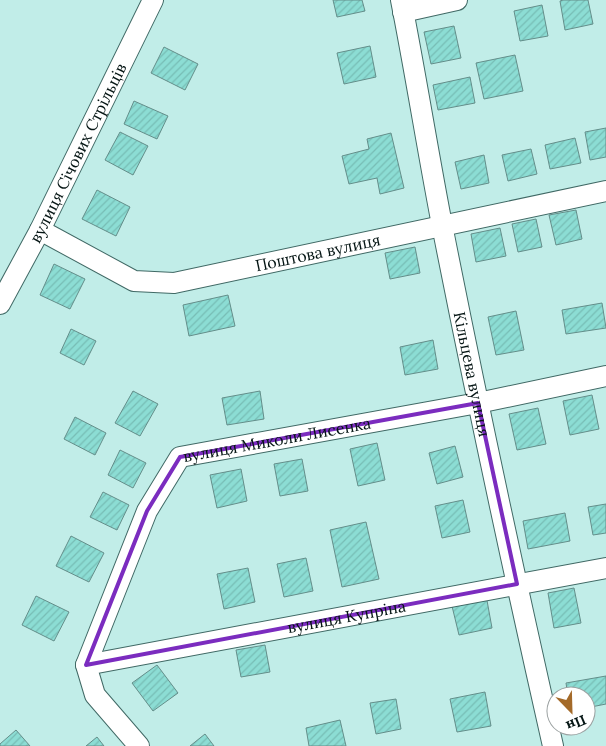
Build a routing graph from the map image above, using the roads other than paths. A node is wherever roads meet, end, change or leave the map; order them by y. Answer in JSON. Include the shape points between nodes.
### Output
{"nodes":[{"id":1,"x":153,"y":0,"type":"edge"},
{"id":2,"x":457,"y":0,"type":"edge"},
{"id":3,"x":402,"y":6,"type":"edge"},
{"id":4,"x":606,"y":191,"type":"edge"},
{"id":5,"x":442,"y":227,"type":"junction"},
{"id":6,"x":40,"y":230,"type":"junction"},
{"id":7,"x":0,"y":304,"type":"edge"},
{"id":8,"x":606,"y":376,"type":"edge"},
{"id":9,"x":478,"y":402,"type":"junction"},
{"id":10,"x":606,"y":568,"type":"edge"},
{"id":11,"x":517,"y":584,"type":"junction"},
{"id":12,"x":86,"y":665,"type":"junction"},
{"id":13,"x":139,"y":746,"type":"edge"},
{"id":14,"x":553,"y":746,"type":"edge"}],
"edges":[{"from":1,"to":6,"type":"street","name":"вулиця Січових Стрільців"},
{"from":2,"to":3,"type":"street"},
{"from":3,"to":5,"type":"street","name":"Кільцева вулиця"},
{"from":4,"to":5,"type":"street","name":"Поштова вулиця"},
{"from":5,"to":6,"type":"street","name":"Поштова вулиця","via":[[174,283],[134,281]]},
{"from":5,"to":9,"type":"street","name":"Кільцева вулиця"},
{"from":6,"to":7,"type":"street","name":"вулиця Січових Стрільців"},
{"from":8,"to":9,"type":"street","name":"вулиця Миколи Лисенка"},
{"from":9,"to":11,"type":"street","name":"Кільцева вулиця"},
{"from":9,"to":12,"type":"street","name":"вулиця Миколи Лисенка","via":[[180,457],[147,512]]},
{"from":10,"to":11,"type":"street","name":"вулиця Купріна"},
{"from":11,"to":12,"type":"street","name":"вулиця Купріна"},
{"from":11,"to":14,"type":"street","name":"Кільцева вулиця"},
{"from":12,"to":13,"type":"street","via":[[96,695]]}]}
